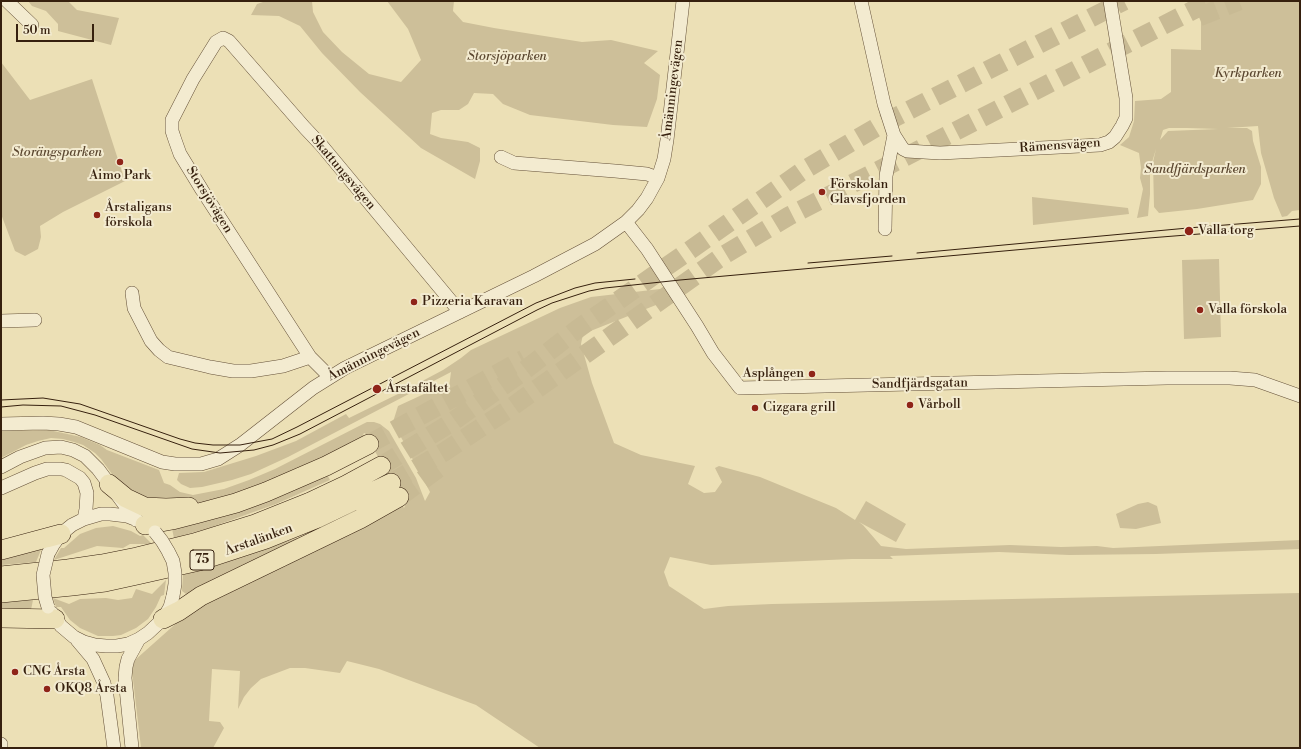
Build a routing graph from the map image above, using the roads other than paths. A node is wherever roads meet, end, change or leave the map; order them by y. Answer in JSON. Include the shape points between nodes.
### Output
{"nodes":[{"id":1,"x":7,"y":1,"type":"edge"},
{"id":2,"x":683,"y":1,"type":"edge"},
{"id":3,"x":861,"y":1,"type":"edge"},
{"id":4,"x":1110,"y":1,"type":"edge"},
{"id":5,"x":32,"y":25,"type":"dead end"},
{"id":6,"x":223,"y":38,"type":"joint"},
{"id":7,"x":894,"y":135,"type":"junction"},
{"id":8,"x":501,"y":157,"type":"dead end"},
{"id":9,"x":658,"y":178,"type":"junction"},
{"id":10,"x":626,"y":222,"type":"junction"},
{"id":11,"x":885,"y":229,"type":"dead end"},
{"id":12,"x":132,"y":293,"type":"dead end"},
{"id":13,"x":460,"y":312,"type":"junction"},
{"id":14,"x":35,"y":320,"type":"dead end"},
{"id":15,"x":1,"y":321,"type":"edge"},
{"id":16,"x":310,"y":357,"type":"junction"},
{"id":17,"x":330,"y":377,"type":"junction"},
{"id":18,"x":1300,"y":396,"type":"edge"},
{"id":19,"x":1,"y":424,"type":"edge"},
{"id":20,"x":369,"y":444,"type":"tunnel mouth"},
{"id":21,"x":381,"y":466,"type":"tunnel mouth"},
{"id":22,"x":1,"y":467,"type":"edge"},
{"id":23,"x":109,"y":484,"type":"junction"},
{"id":24,"x":1,"y":488,"type":"edge"},
{"id":25,"x":236,"y":503,"type":"junction"},
{"id":26,"x":84,"y":519,"type":"junction"},
{"id":27,"x":145,"y":526,"type":"junction"},
{"id":28,"x":61,"y":534,"type":"junction"},
{"id":29,"x":1,"y":550,"type":"edge"},
{"id":30,"x":1,"y":576,"type":"edge"},
{"id":31,"x":1,"y":592,"type":"edge"},
{"id":32,"x":52,"y":613,"type":"junction"},
{"id":33,"x":1,"y":618,"type":"edge"},
{"id":34,"x":163,"y":619,"type":"junction"},
{"id":35,"x":74,"y":637,"type":"junction"},
{"id":36,"x":139,"y":639,"type":"junction"},
{"id":37,"x":1,"y":744,"type":"edge"},
{"id":38,"x":2,"y":748,"type":"edge"},
{"id":39,"x":114,"y":748,"type":"edge"},
{"id":40,"x":132,"y":748,"type":"edge"}],
"edges":[{"from":1,"to":5,"type":"street"},
{"from":2,"to":9,"type":"street","name":"Åmänningevägen","via":[[667,140]]},
{"from":3,"to":7,"type":"street","name":"Rämensvägen","via":[[884,104]]},
{"from":4,"to":7,"type":"street","name":"Rämensvägen","via":[[1126,98],[1126,118],[1115,137],[1109,142],[1100,145],[940,153],[907,151]]},
{"from":6,"to":13,"type":"street","name":"Skattungsvägen","via":[[229,41],[322,146]]},
{"from":6,"to":16,"type":"street","name":"Storsjövägen","via":[[216,42],[194,79],[172,120],[172,131],[180,154]]},
{"from":7,"to":11,"type":"street","name":"Rämensvägen","via":[[886,176]]},
{"from":8,"to":9,"type":"street","via":[[514,163],[615,170]]},
{"from":9,"to":10,"type":"street","name":"Åmänningevägen","via":[[647,198]]},
{"from":10,"to":13,"type":"street","name":"Åmänningevägen","via":[[595,244]]},
{"from":10,"to":18,"type":"street","name":"Sandfjärdsgatan","via":[[647,249],[713,353],[740,388],[1230,378],[1255,380]]},
{"from":12,"to":16,"type":"street","via":[[134,308],[151,341],[168,357],[233,371],[251,371],[283,366]]},
{"from":13,"to":17,"type":"street","name":"Åmänningevägen"},
{"from":14,"to":15,"type":"street"},
{"from":16,"to":17,"type":"street","name":"Storsjövägen"},
{"from":17,"to":19,"type":"street","name":"Åmänningevägen","via":[[229,453],[201,464],[162,462],[76,427],[42,423]]},
{"from":20,"to":25,"type":"highway","via":[[319,469]]},
{"from":21,"to":30,"type":"highway","name":"Årstalänken","number":"75","via":[[310,502],[255,524],[194,543],[102,564]]},
{"from":22,"to":23,"type":"street","via":[[45,448],[61,447],[85,456]]},
{"from":23,"to":25,"type":"highway","via":[[126,498],[145,507],[184,508],[213,503]]},
{"from":23,"to":27,"type":"street"},
{"from":24,"to":26,"type":"street","via":[[35,472],[47,469],[66,470],[84,483],[87,493]]},
{"from":25,"to":27,"type":"highway"},
{"from":26,"to":27,"type":"street","via":[[110,514],[127,516]]},
{"from":26,"to":28,"type":"street"},
{"from":27,"to":34,"type":"street","bridge":true,"via":[[162,541],[173,561],[173,596]]},
{"from":28,"to":29,"type":"highway"},
{"from":28,"to":32,"type":"street","bridge":true,"via":[[48,554],[43,575],[45,597]]},
{"from":31,"to":34,"type":"highway","name":"Årstalänken","number":"75","via":[[105,582],[199,561],[266,539],[395,490],[360,519],[201,596]]},
{"from":32,"to":33,"type":"highway"},
{"from":32,"to":35,"type":"street"},
{"from":34,"to":36,"type":"street"},
{"from":35,"to":36,"type":"street","via":[[84,642],[106,646],[123,645]]},
{"from":35,"to":39,"type":"street","via":[[93,659],[104,683]]},
{"from":36,"to":40,"type":"street","via":[[128,659],[125,678]]},
{"from":37,"to":38,"type":"street"}]}
